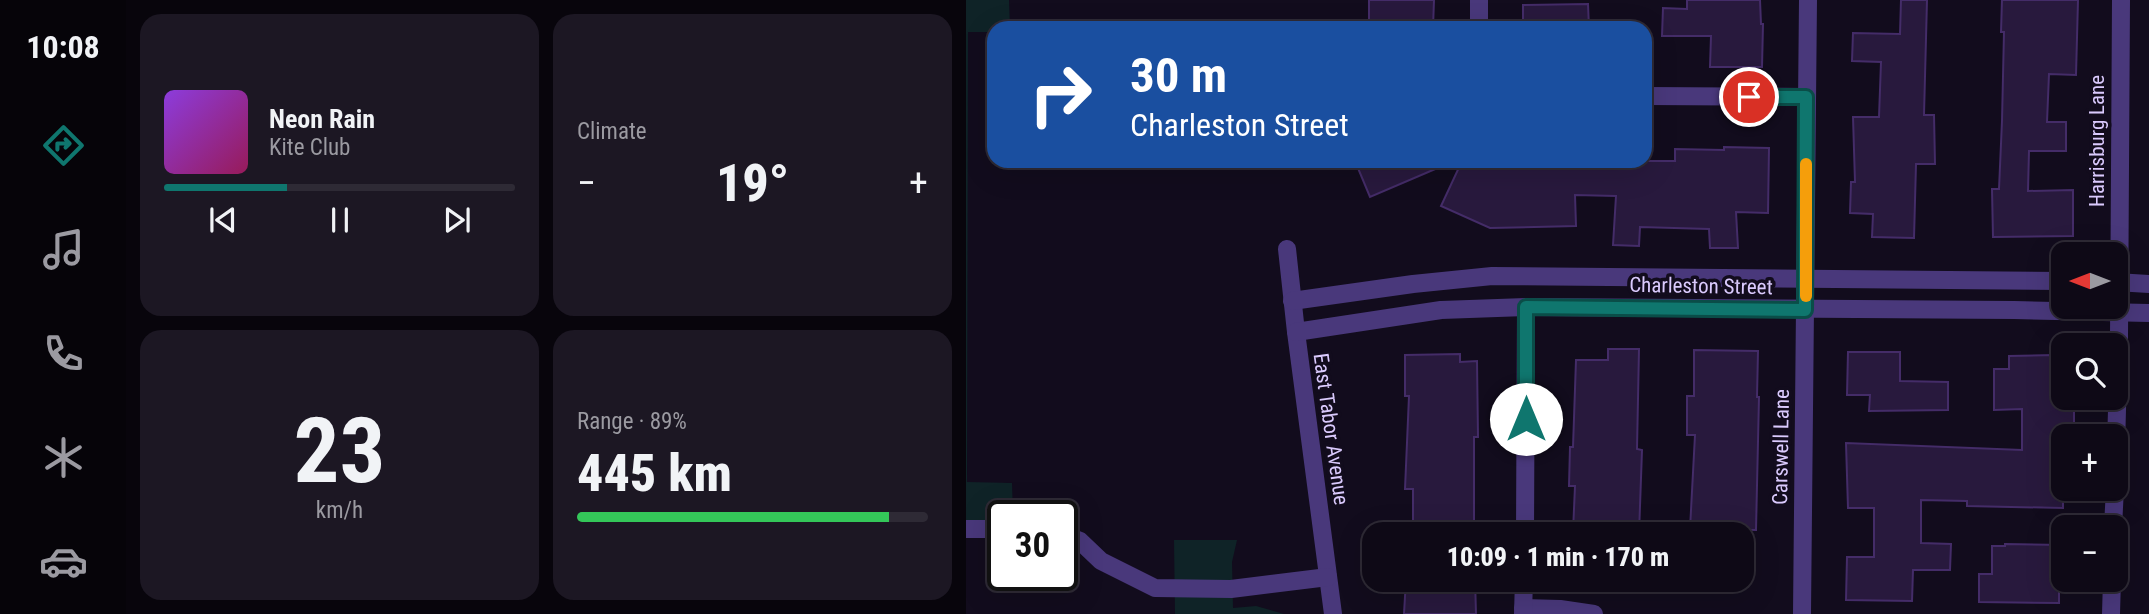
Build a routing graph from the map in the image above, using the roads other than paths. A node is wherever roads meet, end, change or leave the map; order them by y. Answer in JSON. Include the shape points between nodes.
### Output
{"nodes":[{"id":1,"x":1479,"y":0,"type":"edge"},
{"id":2,"x":1808,"y":0,"type":"edge"},
{"id":3,"x":2121,"y":0,"type":"edge"},
{"id":4,"x":1479,"y":21,"type":"edge"},
{"id":5,"x":1652,"y":96,"type":"edge"},
{"id":6,"x":1806,"y":97,"type":"junction"},
{"id":7,"x":2118,"y":242,"type":"edge"},
{"id":8,"x":1287,"y":249,"type":"dead end"},
{"id":9,"x":1806,"y":280,"type":"junction"},
{"id":10,"x":2051,"y":281,"type":"edge"},
{"id":11,"x":2128,"y":283,"type":"edge"},
{"id":12,"x":2149,"y":285,"type":"edge"},
{"id":13,"x":1292,"y":301,"type":"junction"},
{"id":14,"x":1526,"y":307,"type":"junction"},
{"id":15,"x":1805,"y":310,"type":"junction"},
{"id":16,"x":2051,"y":312,"type":"edge"},
{"id":17,"x":2128,"y":312,"type":"edge"},
{"id":18,"x":2149,"y":313,"type":"edge"},
{"id":19,"x":2119,"y":319,"type":"edge"},
{"id":20,"x":1296,"y":332,"type":"junction"},
{"id":21,"x":2116,"y":424,"type":"edge"},
{"id":22,"x":1525,"y":522,"type":"edge"},
{"id":23,"x":966,"y":529,"type":"edge"},
{"id":24,"x":987,"y":529,"type":"edge"},
{"id":25,"x":1078,"y":540,"type":"edge"},
{"id":26,"x":1328,"y":577,"type":"junction"},
{"id":27,"x":1524,"y":592,"type":"edge"},
{"id":28,"x":2112,"y":592,"type":"edge"},
{"id":29,"x":1523,"y":611,"type":"edge"},
{"id":30,"x":1333,"y":614,"type":"edge"},
{"id":31,"x":1594,"y":614,"type":"edge"},
{"id":32,"x":1802,"y":614,"type":"edge"},
{"id":33,"x":2111,"y":614,"type":"edge"}],
"edges":[{"from":1,"to":4,"type":"street"},
{"from":2,"to":6,"type":"street","name":"Carswell Lane"},
{"from":3,"to":7,"type":"street","name":"Harrisburg Lane"},
{"from":5,"to":6,"type":"street"},
{"from":6,"to":9,"type":"street","name":"Carswell Lane"},
{"from":8,"to":13,"type":"street","name":"East Tabor Avenue"},
{"from":9,"to":10,"type":"street","name":"Charleston Street"},
{"from":9,"to":13,"type":"street","name":"Charleston Street","via":[[1492,276]]},
{"from":9,"to":15,"type":"street","name":"Carswell Lane"},
{"from":11,"to":12,"type":"street"},
{"from":13,"to":20,"type":"street","name":"East Tabor Avenue"},
{"from":14,"to":15,"type":"street","name":"Charleston Street"},
{"from":14,"to":20,"type":"street","name":"Charleston Street","via":[[1441,310]]},
{"from":14,"to":22,"type":"street"},
{"from":15,"to":16,"type":"street","name":"Charleston Street"},
{"from":15,"to":32,"type":"street","name":"Carswell Lane"},
{"from":17,"to":18,"type":"street","name":"Charleston Street"},
{"from":19,"to":21,"type":"street","name":"Harrisburg Lane"},
{"from":20,"to":26,"type":"street","name":"East Tabor Avenue"},
{"from":23,"to":24,"type":"street"},
{"from":25,"to":26,"type":"street","via":[[1101,561],[1155,588],[1231,589]]},
{"from":26,"to":30,"type":"street","name":"East Tabor Avenue"},
{"from":27,"to":29,"type":"street"},
{"from":28,"to":33,"type":"street"},
{"from":29,"to":31,"type":"street","via":[[1560,609]]}]}
